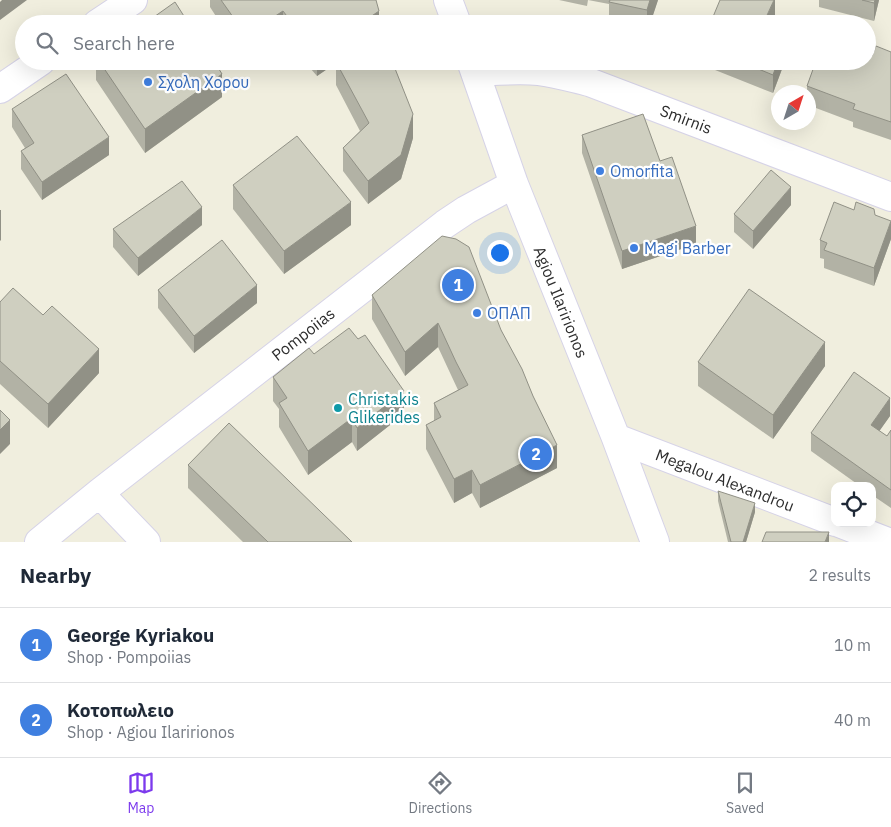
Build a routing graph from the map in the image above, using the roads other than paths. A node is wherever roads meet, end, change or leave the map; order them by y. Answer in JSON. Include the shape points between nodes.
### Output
{"nodes":[{"id":1,"x":133,"y":0,"type":"edge"},
{"id":2,"x":448,"y":0,"type":"edge"},
{"id":3,"x":110,"y":15,"type":"edge"},
{"id":4,"x":454,"y":15,"type":"edge"},
{"id":5,"x":28,"y":70,"type":"edge"},
{"id":6,"x":474,"y":70,"type":"edge"},
{"id":7,"x":504,"y":70,"type":"edge"},
{"id":8,"x":0,"y":89,"type":"edge"},
{"id":9,"x":514,"y":184,"type":"junction"},
{"id":10,"x":891,"y":198,"type":"edge"},
{"id":11,"x":616,"y":438,"type":"junction"},
{"id":12,"x":99,"y":493,"type":"junction"},
{"id":13,"x":831,"y":520,"type":"edge"},
{"id":14,"x":849,"y":527,"type":"edge"},
{"id":15,"x":39,"y":542,"type":"edge"},
{"id":16,"x":146,"y":542,"type":"edge"},
{"id":17,"x":655,"y":542,"type":"edge"},
{"id":18,"x":888,"y":542,"type":"edge"}],
"edges":[{"from":1,"to":3,"type":"street"},
{"from":2,"to":4,"type":"street"},
{"from":5,"to":8,"type":"street"},
{"from":6,"to":9,"type":"street","name":"Agiou Ilaririonos"},
{"from":7,"to":10,"type":"street","name":"Smirnis","via":[[538,71],[589,82]]},
{"from":9,"to":11,"type":"street","name":"Agiou Ilaririonos"},
{"from":9,"to":12,"type":"street","name":"Pompoiias","via":[[445,224]]},
{"from":11,"to":13,"type":"street","name":"Megalou Alexandrou"},
{"from":11,"to":17,"type":"street","name":"Agiou Ilaririonos"},
{"from":12,"to":15,"type":"street","name":"Pompoiias"},
{"from":12,"to":16,"type":"street"},
{"from":14,"to":18,"type":"street"}]}
